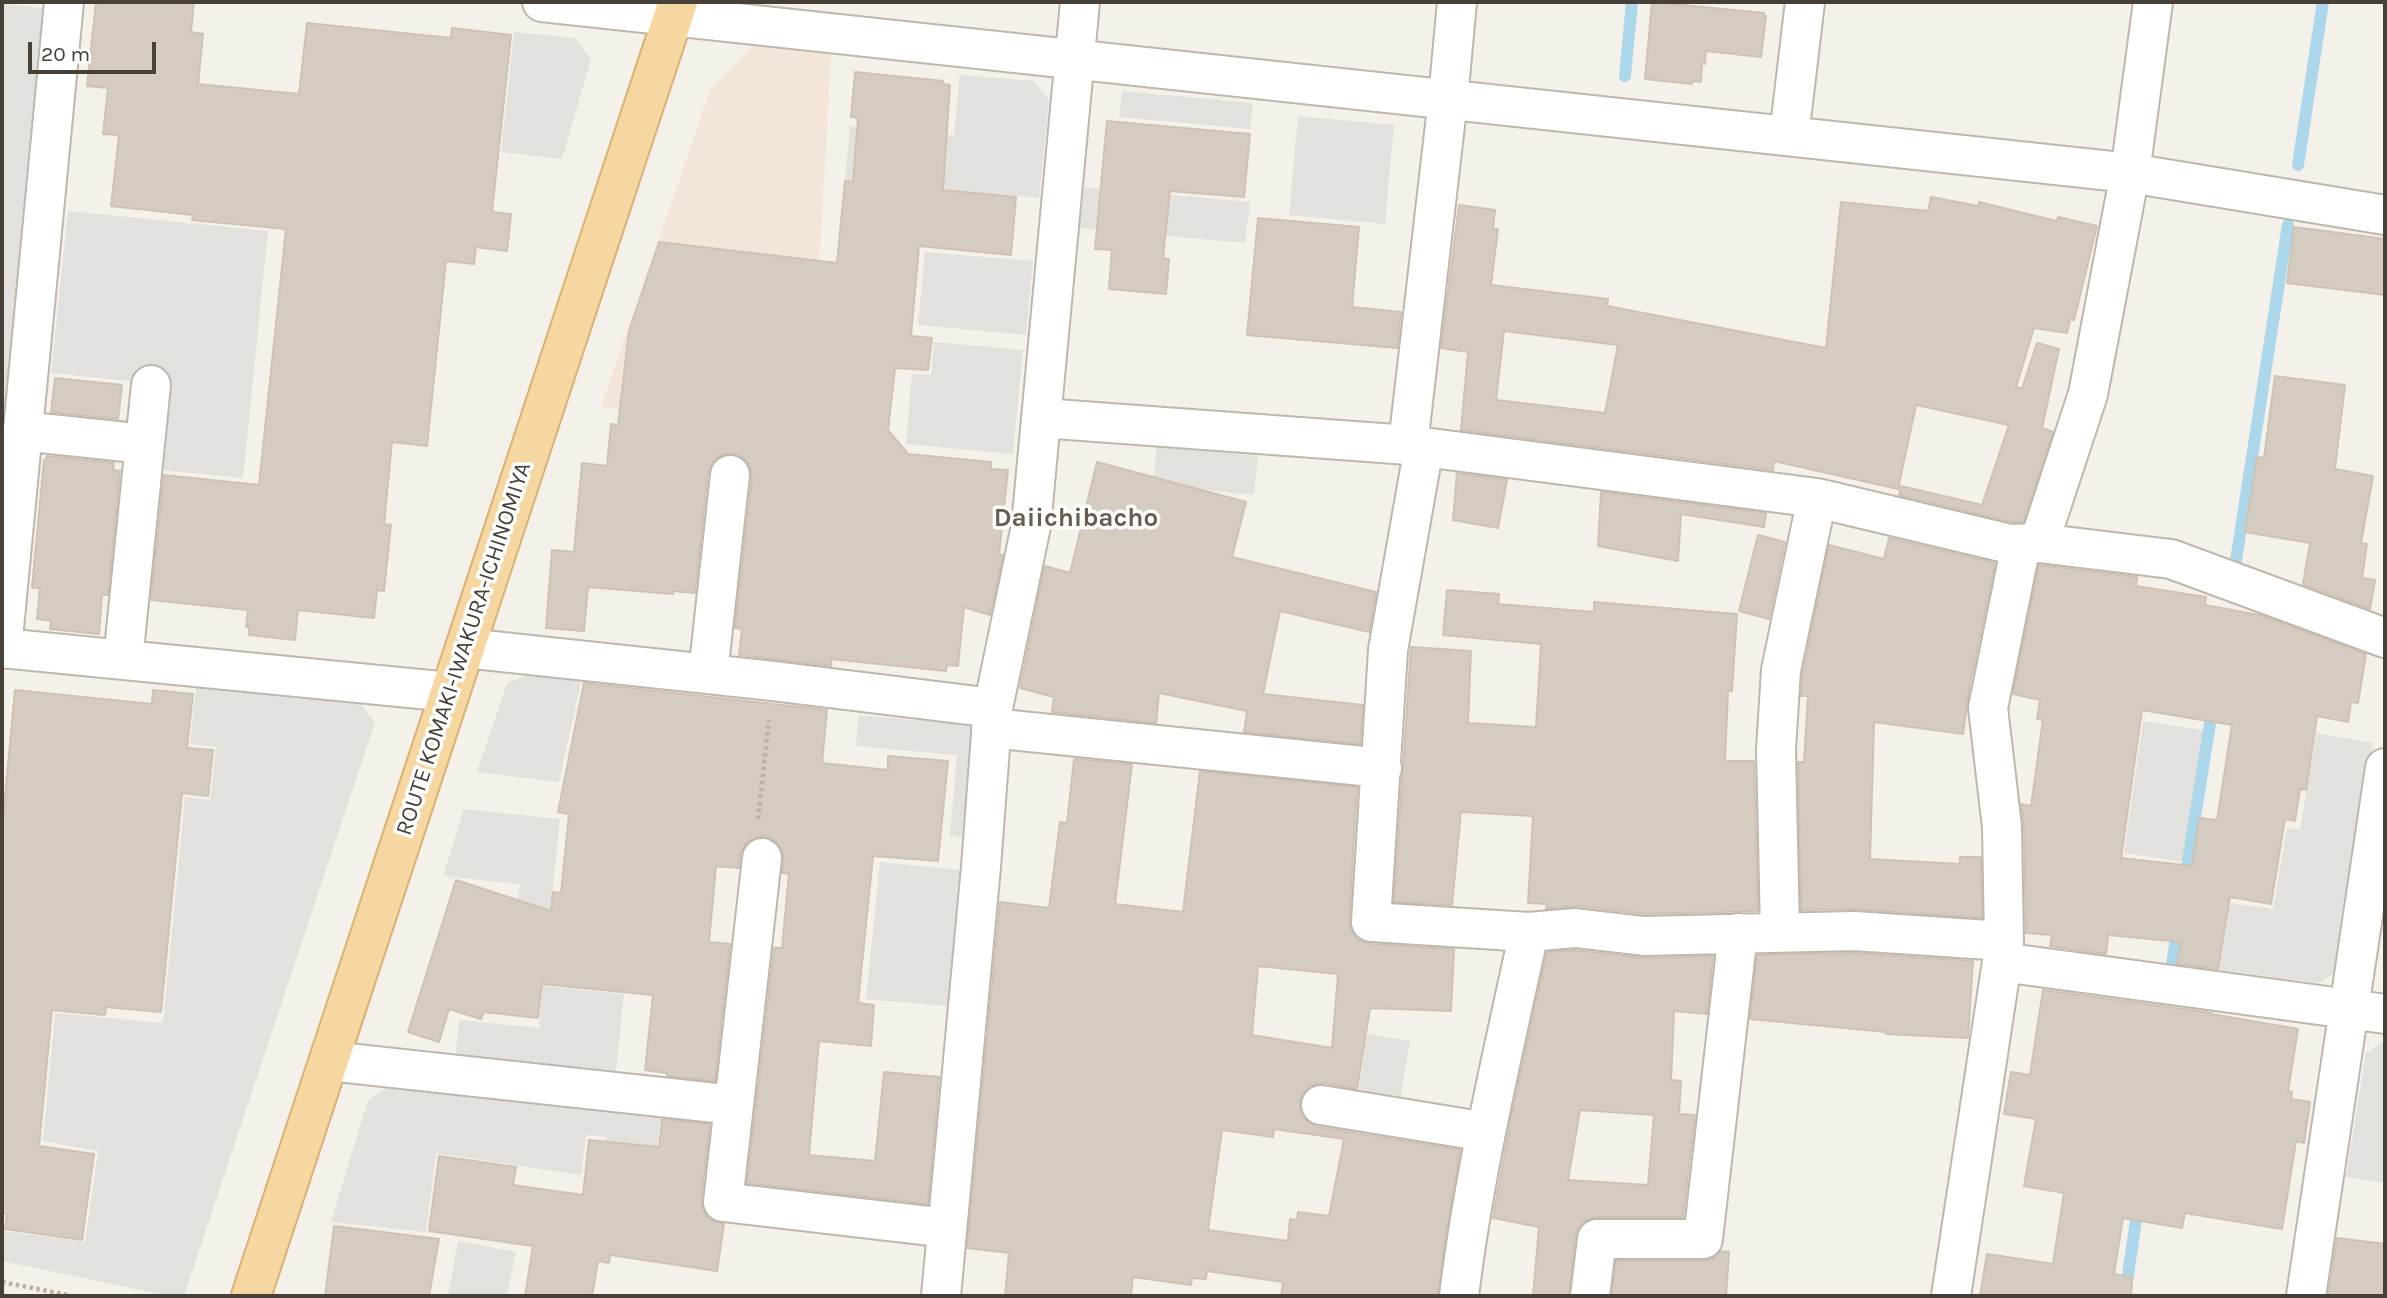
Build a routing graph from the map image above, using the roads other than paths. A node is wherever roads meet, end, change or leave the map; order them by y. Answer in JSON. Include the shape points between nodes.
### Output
{"nodes":[{"id":1,"x":64,"y":2,"type":"edge"},
{"id":2,"x":542,"y":2,"type":"edge"},
{"id":3,"x":1080,"y":2,"type":"edge"},
{"id":4,"x":1457,"y":2,"type":"edge"},
{"id":5,"x":1805,"y":2,"type":"edge"},
{"id":6,"x":2153,"y":2,"type":"edge"},
{"id":7,"x":676,"y":9,"type":"edge"},
{"id":8,"x":1074,"y":59,"type":"junction"},
{"id":9,"x":1448,"y":99,"type":"junction"},
{"id":10,"x":1789,"y":136,"type":"junction"},
{"id":11,"x":2130,"y":173,"type":"junction"},
{"id":12,"x":2385,"y":215,"type":"edge"},
{"id":13,"x":151,"y":385,"type":"dead end"},
{"id":14,"x":1042,"y":418,"type":"junction"},
{"id":15,"x":22,"y":431,"type":"junction"},
{"id":16,"x":145,"y":444,"type":"junction"},
{"id":17,"x":1416,"y":446,"type":"junction"},
{"id":18,"x":730,"y":475,"type":"dead end"},
{"id":19,"x":1817,"y":498,"type":"junction"},
{"id":20,"x":2030,"y":544,"type":"junction"},
{"id":21,"x":2385,"y":638,"type":"edge"},
{"id":22,"x":2,"y":648,"type":"edge"},
{"id":23,"x":465,"y":648,"type":"junction"},
{"id":24,"x":122,"y":660,"type":"junction"},
{"id":25,"x":708,"y":674,"type":"junction"},
{"id":26,"x":450,"y":692,"type":"junction"},
{"id":27,"x":992,"y":718,"type":"junction"},
{"id":28,"x":1382,"y":768,"type":"junction"},
{"id":29,"x":2385,"y":768,"type":"edge"},
{"id":30,"x":762,"y":858,"type":"road end"},
{"id":31,"x":1529,"y":932,"type":"junction"},
{"id":32,"x":1780,"y":932,"type":"junction"},
{"id":33,"x":1738,"y":933,"type":"junction"},
{"id":34,"x":2003,"y":951,"type":"junction"},
{"id":35,"x":2367,"y":1011,"type":"edge"},
{"id":36,"x":329,"y":1061,"type":"junction"},
{"id":37,"x":734,"y":1105,"type":"junction"},
{"id":38,"x":1321,"y":1105,"type":"dead end"},
{"id":39,"x":1486,"y":1132,"type":"junction"},
{"id":40,"x":947,"y":1228,"type":"junction"},
{"id":41,"x":251,"y":1296,"type":"edge"},
{"id":42,"x":941,"y":1296,"type":"edge"},
{"id":43,"x":1459,"y":1296,"type":"edge"},
{"id":44,"x":1590,"y":1296,"type":"edge"},
{"id":45,"x":1951,"y":1296,"type":"edge"},
{"id":46,"x":2306,"y":1296,"type":"edge"}],
"edges":[{"from":1,"to":15,"type":"street"},
{"from":2,"to":7,"type":"street"},
{"from":3,"to":8,"type":"street"},
{"from":4,"to":9,"type":"street"},
{"from":5,"to":10,"type":"street"},
{"from":6,"to":11,"type":"street"},
{"from":7,"to":8,"type":"street"},
{"from":7,"to":23,"type":"main road","name":"ROUTE KOMAKI-IWAKURA-ICHINOMIYA"},
{"from":8,"to":9,"type":"street"},
{"from":8,"to":14,"type":"street"},
{"from":9,"to":10,"type":"street"},
{"from":9,"to":17,"type":"street"},
{"from":10,"to":11,"type":"street"},
{"from":11,"to":12,"type":"street"},
{"from":11,"to":20,"type":"street","via":[[2088,394]]},
{"from":13,"to":16,"type":"street"},
{"from":14,"to":17,"type":"street"},
{"from":14,"to":27,"type":"street","via":[[1031,526]]},
{"from":15,"to":16,"type":"street"},
{"from":15,"to":22,"type":"street"},
{"from":16,"to":24,"type":"street"},
{"from":17,"to":19,"type":"street"},
{"from":17,"to":28,"type":"street","via":[[1388,650]]},
{"from":18,"to":25,"type":"street"},
{"from":19,"to":20,"type":"street","via":[[2010,544]]},
{"from":19,"to":32,"type":"street","via":[[1781,670],[1776,749]]},
{"from":20,"to":21,"type":"street","via":[[2171,559]]},
{"from":20,"to":34,"type":"street","via":[[1988,708],[2002,827]]},
{"from":22,"to":24,"type":"street"},
{"from":23,"to":25,"type":"street"},
{"from":23,"to":26,"type":"main road","name":"ROUTE KOMAKI-IWAKURA-ICHINOMIYA"},
{"from":24,"to":26,"type":"street"},
{"from":25,"to":27,"type":"street"},
{"from":26,"to":36,"type":"main road","name":"ROUTE KOMAKI-IWAKURA-ICHINOMIYA"},
{"from":27,"to":28,"type":"street"},
{"from":27,"to":40,"type":"street"},
{"from":28,"to":31,"type":"street","via":[[1371,922]]},
{"from":29,"to":35,"type":"street"},
{"from":30,"to":37,"type":"street"},
{"from":31,"to":33,"type":"street","via":[[1575,928],[1644,936]]},
{"from":31,"to":39,"type":"street"},
{"from":32,"to":33,"type":"street"},
{"from":32,"to":34,"type":"street","via":[[1854,931]]},
{"from":33,"to":44,"type":"street","via":[[1703,1239],[1597,1239]]},
{"from":34,"to":35,"type":"street"},
{"from":34,"to":45,"type":"street"},
{"from":35,"to":46,"type":"street"},
{"from":36,"to":37,"type":"street"},
{"from":36,"to":41,"type":"main road","name":"ROUTE KOMAKI-IWAKURA-ICHINOMIYA"},
{"from":37,"to":40,"type":"street","via":[[723,1202]]},
{"from":38,"to":39,"type":"street"},
{"from":39,"to":43,"type":"street"},
{"from":40,"to":42,"type":"street"}]}
